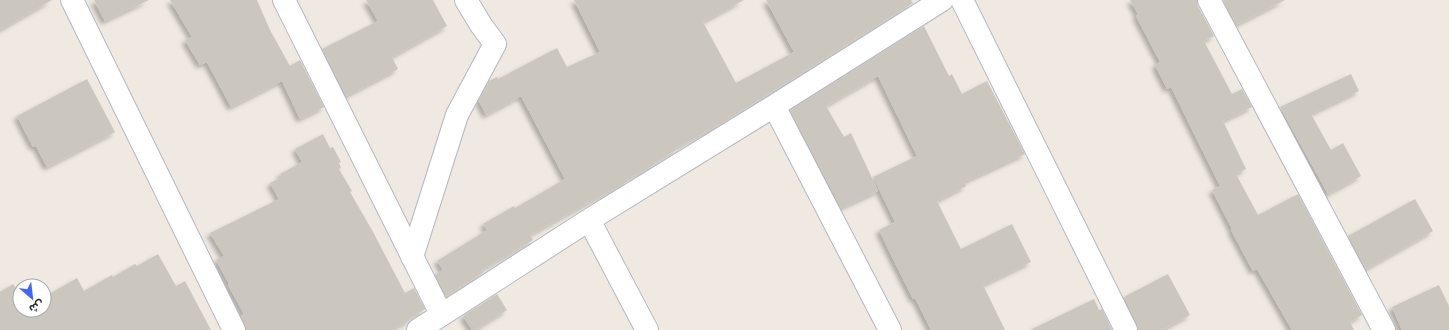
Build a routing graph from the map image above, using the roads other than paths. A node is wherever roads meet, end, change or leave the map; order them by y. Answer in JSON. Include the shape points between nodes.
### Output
{"nodes":[{"id":1,"x":72,"y":0,"type":"edge"},
{"id":2,"x":284,"y":0,"type":"edge"},
{"id":3,"x":466,"y":0,"type":"edge"},
{"id":4,"x":942,"y":0,"type":"edge"},
{"id":5,"x":962,"y":0,"type":"edge"},
{"id":6,"x":1208,"y":0,"type":"edge"},
{"id":7,"x":774,"y":106,"type":"junction"},
{"id":8,"x":589,"y":220,"type":"junction"},
{"id":9,"x":412,"y":257,"type":"junction"},
{"id":10,"x":441,"y":314,"type":"junction"},
{"id":11,"x":234,"y":330,"type":"edge"},
{"id":12,"x":418,"y":330,"type":"edge"},
{"id":13,"x":647,"y":330,"type":"edge"},
{"id":14,"x":890,"y":330,"type":"edge"},
{"id":15,"x":1126,"y":330,"type":"edge"},
{"id":16,"x":1384,"y":330,"type":"edge"}],
"edges":[{"from":1,"to":11,"type":"street"},
{"from":2,"to":9,"type":"street"},
{"from":3,"to":9,"type":"street","via":[[495,44],[457,115]]},
{"from":4,"to":7,"type":"street"},
{"from":5,"to":15,"type":"street"},
{"from":6,"to":16,"type":"street"},
{"from":7,"to":8,"type":"street"},
{"from":7,"to":14,"type":"street"},
{"from":8,"to":10,"type":"street"},
{"from":8,"to":13,"type":"street"},
{"from":9,"to":10,"type":"street"},
{"from":10,"to":12,"type":"street"}]}
